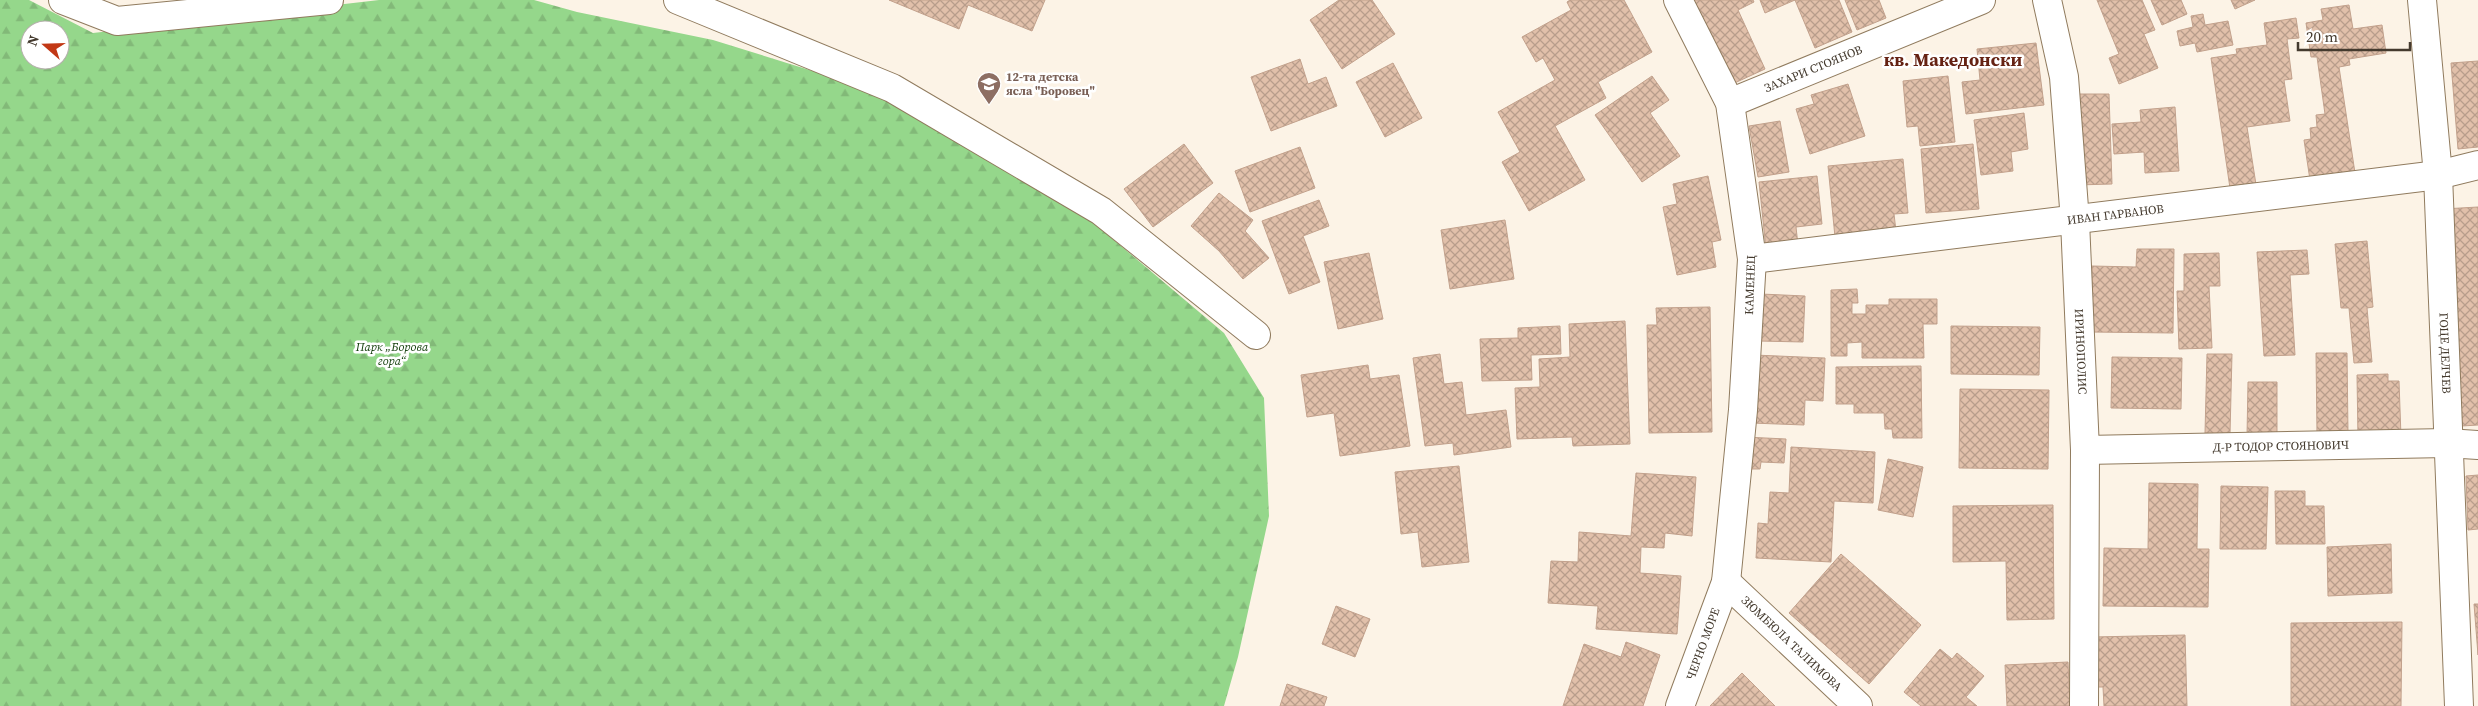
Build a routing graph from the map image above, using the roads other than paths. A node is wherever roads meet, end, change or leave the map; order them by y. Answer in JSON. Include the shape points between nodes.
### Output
{"nodes":[{"id":1,"x":63,"y":0,"type":"edge"},
{"id":2,"x":329,"y":0,"type":"edge"},
{"id":3,"x":678,"y":0,"type":"edge"},
{"id":4,"x":1678,"y":0,"type":"edge"},
{"id":5,"x":1981,"y":0,"type":"edge"},
{"id":6,"x":2047,"y":0,"type":"edge"},
{"id":7,"x":2422,"y":0,"type":"edge"},
{"id":8,"x":1730,"y":103,"type":"junction"},
{"id":9,"x":2478,"y":165,"type":"edge"},
{"id":10,"x":2438,"y":175,"type":"junction"},
{"id":11,"x":2075,"y":221,"type":"junction"},
{"id":12,"x":1752,"y":259,"type":"junction"},
{"id":13,"x":1256,"y":335,"type":"dead end"},
{"id":14,"x":2447,"y":443,"type":"junction"},
{"id":15,"x":2478,"y":445,"type":"edge"},
{"id":16,"x":2085,"y":450,"type":"junction"},
{"id":17,"x":1726,"y":582,"type":"junction"},
{"id":18,"x":1680,"y":706,"type":"edge"},
{"id":19,"x":1858,"y":706,"type":"edge"},
{"id":20,"x":2084,"y":706,"type":"edge"},
{"id":21,"x":2458,"y":706,"type":"edge"}],
"edges":[{"from":1,"to":2,"type":"street","via":[[117,21]]},
{"from":3,"to":13,"type":"street","via":[[892,88],[1101,210]]},
{"from":4,"to":8,"type":"street","name":"КАМЕНЕЦ"},
{"from":5,"to":8,"type":"street","name":"ЗАХАРИ СТОЯНОВ"},
{"from":6,"to":11,"type":"street","name":"ИРИНОПОЛИС","via":[[2064,77]]},
{"from":7,"to":10,"type":"street","name":"ГОЦЕ ДЕЛЧЕВ"},
{"from":8,"to":12,"type":"street","name":"КАМЕНЕЦ"},
{"from":9,"to":10,"type":"street","name":"ИВАН ГАРВАНОВ"},
{"from":10,"to":11,"type":"street","name":"ИВАН ГАРВАНОВ"},
{"from":10,"to":14,"type":"street","name":"ГОЦЕ ДЕЛЧЕВ"},
{"from":11,"to":12,"type":"street","name":"ИВАН ГАРВАНОВ"},
{"from":11,"to":16,"type":"street","name":"ИРИНОПОЛИС"},
{"from":12,"to":17,"type":"street","name":"КАМЕНЕЦ","via":[[1743,410]]},
{"from":14,"to":15,"type":"street","name":"Д-Р ТОДОР СТОЯНОВИЧ"},
{"from":14,"to":16,"type":"street","name":"Д-Р ТОДОР СТОЯНОВИЧ"},
{"from":14,"to":21,"type":"street","name":"ГОЦЕ ДЕЛЧЕВ"},
{"from":16,"to":20,"type":"street","name":"ИРИНОПОЛИС"},
{"from":17,"to":18,"type":"street","name":"ЧЕРНО МОРЕ"},
{"from":17,"to":19,"type":"street","name":"ЗЮМБЮЛА ТАЛИМОВА"}]}
